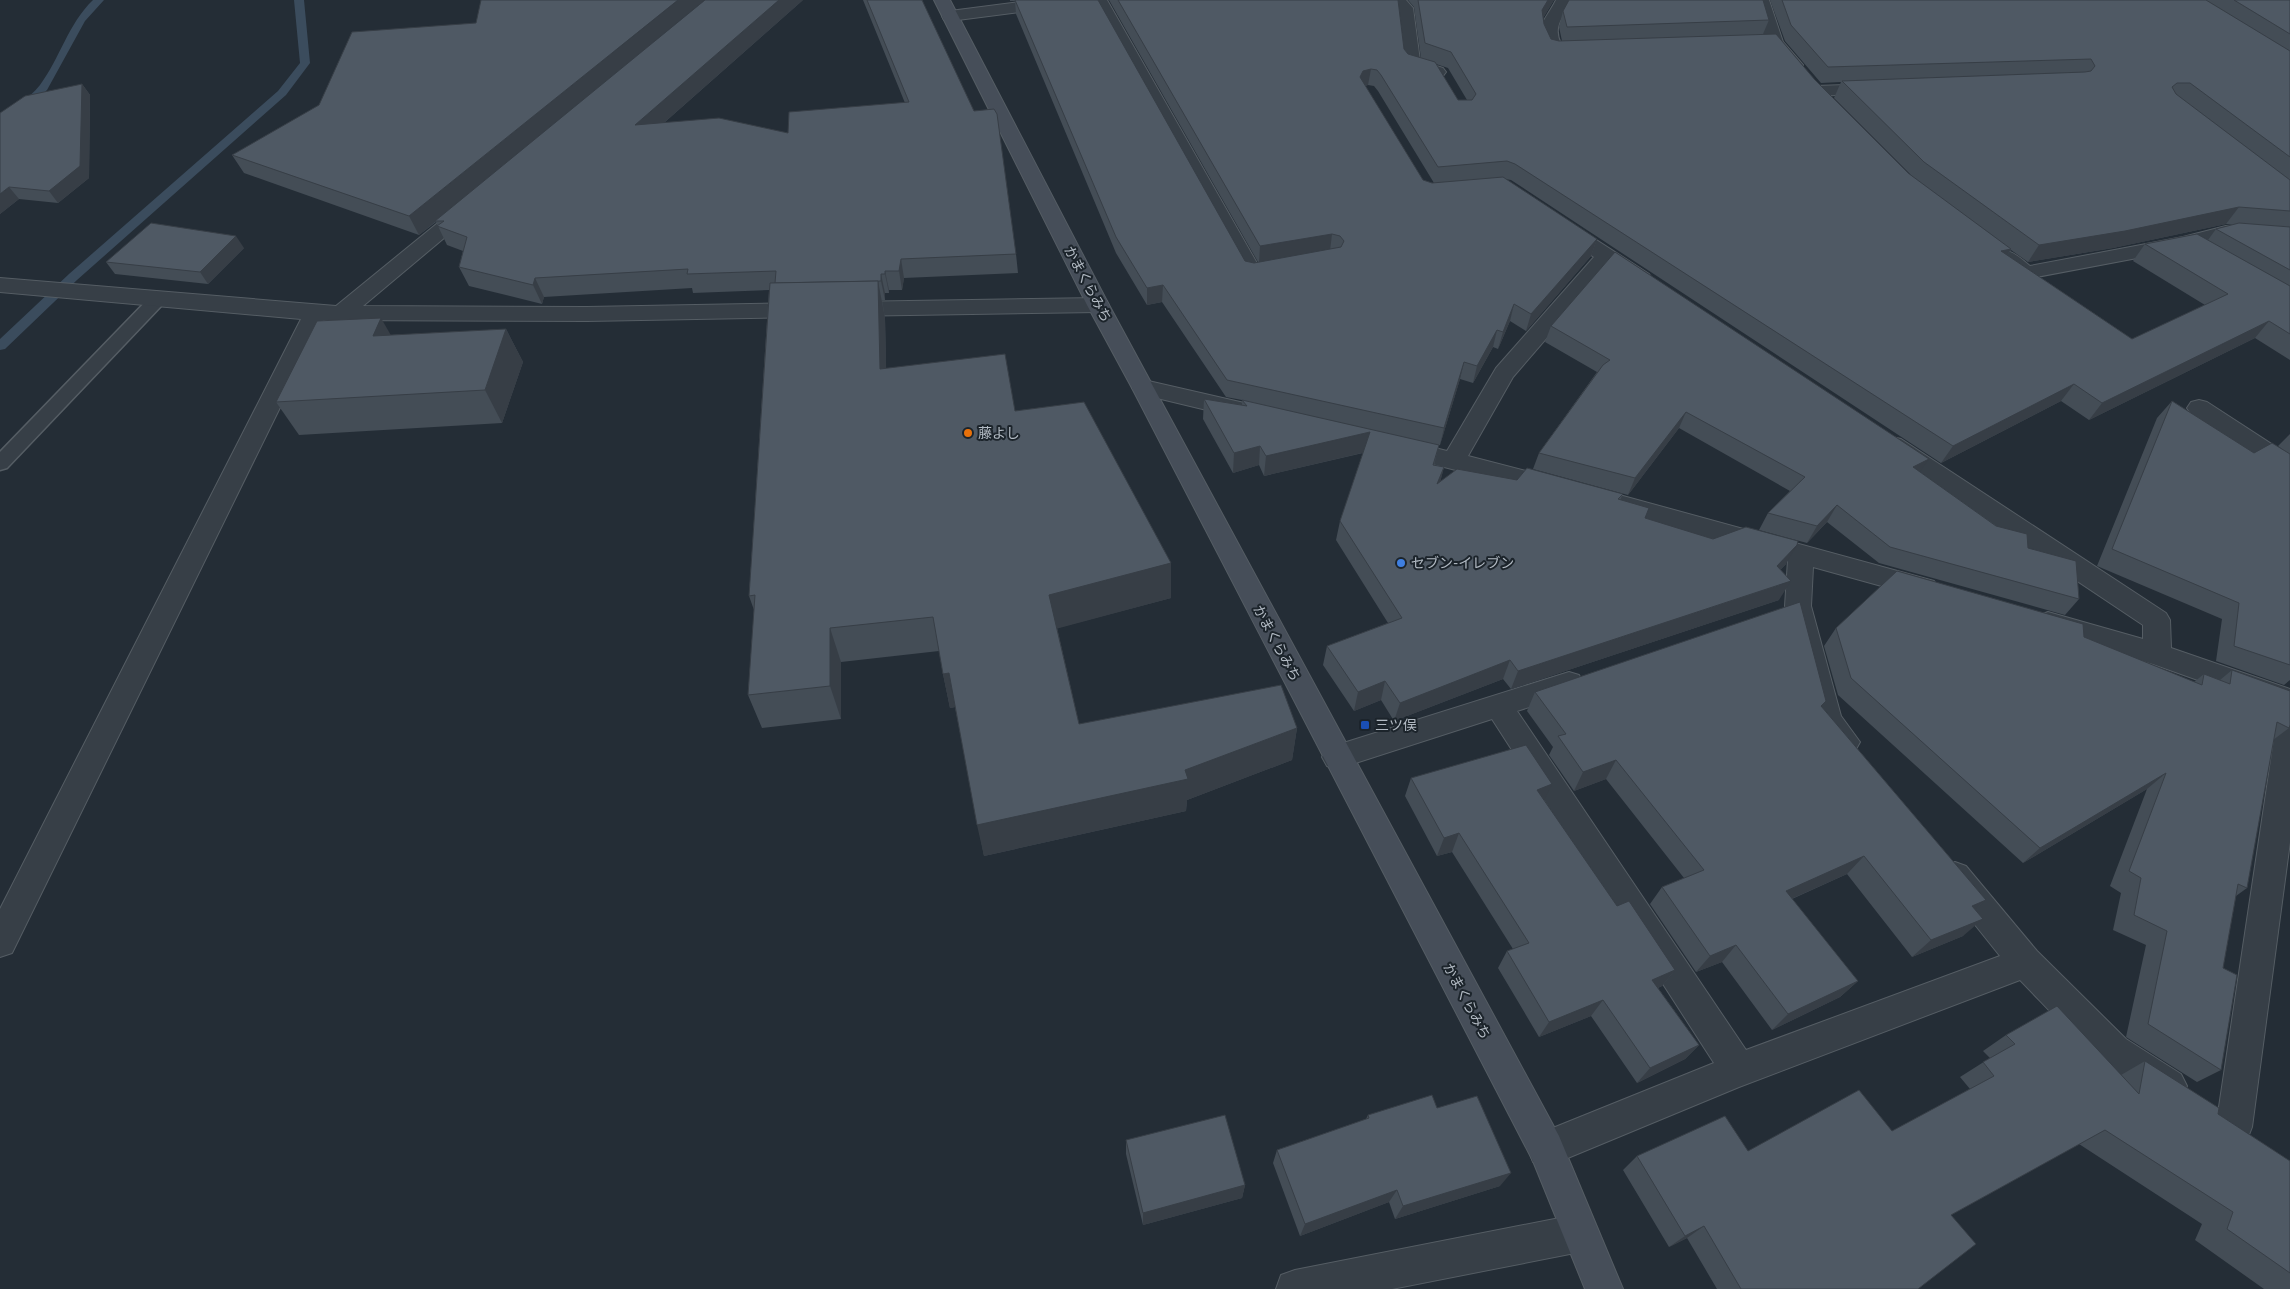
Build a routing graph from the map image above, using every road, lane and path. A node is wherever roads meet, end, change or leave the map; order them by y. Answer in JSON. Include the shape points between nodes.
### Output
{"nodes":[{"id":1,"x":1074,"y":0,"type":"edge"},
{"id":2,"x":1099,"y":0,"type":"edge"},
{"id":3,"x":1397,"y":0,"type":"edge"},
{"id":4,"x":1564,"y":0,"type":"edge"},
{"id":5,"x":1761,"y":0,"type":"edge"},
{"id":6,"x":946,"y":8,"type":"edge"},
{"id":7,"x":1593,"y":48,"type":"edge"},
{"id":8,"x":1449,"y":88,"type":"edge"},
{"id":9,"x":1890,"y":89,"type":"edge"},
{"id":10,"x":1815,"y":90,"type":"junction"},
{"id":11,"x":1835,"y":110,"type":"edge"},
{"id":12,"x":482,"y":197,"type":"edge"},
{"id":13,"x":1550,"y":218,"type":"edge"},
{"id":14,"x":2290,"y":237,"type":"edge"},
{"id":15,"x":1987,"y":243,"type":"edge"},
{"id":16,"x":1606,"y":256,"type":"junction"},
{"id":17,"x":1291,"y":266,"type":"edge"},
{"id":18,"x":0,"y":285,"type":"edge"},
{"id":19,"x":1663,"y":294,"type":"edge"},
{"id":20,"x":158,"y":299,"type":"junction"},
{"id":21,"x":1098,"y":305,"type":"junction"},
{"id":22,"x":344,"y":311,"type":"junction"},
{"id":23,"x":315,"y":312,"type":"junction"},
{"id":24,"x":1144,"y":388,"type":"junction"},
{"id":25,"x":2199,"y":408,"type":"dead end"},
{"id":26,"x":1261,"y":414,"type":"edge"},
{"id":27,"x":1877,"y":435,"type":"edge"},
{"id":28,"x":1377,"y":441,"type":"edge"},
{"id":29,"x":1454,"y":459,"type":"junction"},
{"id":30,"x":0,"y":463,"type":"edge"},
{"id":31,"x":2290,"y":468,"type":"edge"},
{"id":32,"x":1801,"y":553,"type":"junction"},
{"id":33,"x":1950,"y":596,"type":"edge"},
{"id":34,"x":2025,"y":617,"type":"edge"},
{"id":35,"x":2156,"y":654,"type":"junction"},
{"id":36,"x":1593,"y":675,"type":"edge"},
{"id":37,"x":2290,"y":701,"type":"edge"},
{"id":38,"x":1499,"y":707,"type":"junction"},
{"id":39,"x":2290,"y":733,"type":"edge"},
{"id":40,"x":1337,"y":757,"type":"junction"},
{"id":41,"x":1865,"y":766,"type":"edge"},
{"id":42,"x":1939,"y":857,"type":"edge"},
{"id":43,"x":0,"y":942,"type":"edge"},
{"id":44,"x":2025,"y":962,"type":"junction"},
{"id":45,"x":1738,"y":1070,"type":"junction"},
{"id":46,"x":1546,"y":1149,"type":"junction"},
{"id":47,"x":1580,"y":1234,"type":"junction"},
{"id":48,"x":1295,"y":1289,"type":"edge"},
{"id":49,"x":1604,"y":1289,"type":"edge"}],
"edges":[{"from":1,"to":6,"type":"street"},
{"from":2,"to":17,"type":"street","via":[[1252,272]]},
{"from":3,"to":8,"type":"street","via":[[1405,8],[1412,64],[1440,73]]},
{"from":4,"to":7,"type":"street","via":[[1560,10],[1549,21],[1547,35],[1555,50]]},
{"from":5,"to":10,"type":"street","via":[[1766,44]]},
{"from":6,"to":21,"type":"main road","name":"かまくらみち"},
{"from":9,"to":10,"type":"street"},
{"from":10,"to":11,"type":"street"},
{"from":12,"to":22,"type":"street"},
{"from":13,"to":16,"type":"street"},
{"from":14,"to":15,"type":"street","via":[[2226,232],[2194,248],[2026,273]]},
{"from":16,"to":19,"type":"street"},
{"from":16,"to":29,"type":"street","via":[[1504,373]]},
{"from":18,"to":20,"type":"street"},
{"from":20,"to":23,"type":"street"},
{"from":20,"to":30,"type":"lane"},
{"from":21,"to":22,"type":"street","via":[[586,314]]},
{"from":21,"to":24,"type":"main road","name":"かまくらみち"},
{"from":22,"to":23,"type":"street"},
{"from":23,"to":43,"type":"street"},
{"from":24,"to":26,"type":"street"},
{"from":24,"to":40,"type":"main road","name":"かまくらみち"},
{"from":25,"to":31,"type":"street"},
{"from":27,"to":35,"type":"street","via":[[2156,620]]},
{"from":28,"to":29,"type":"street"},
{"from":29,"to":32,"type":"street"},
{"from":32,"to":33,"type":"street"},
{"from":32,"to":41,"type":"street","via":[[1784,611],[1828,721]]},
{"from":34,"to":35,"type":"street"},
{"from":35,"to":37,"type":"street"},
{"from":36,"to":38,"type":"street"},
{"from":38,"to":40,"type":"street"},
{"from":38,"to":45,"type":"street"},
{"from":39,"to":44,"type":"street","via":[[2224,1121],[2114,1051]]},
{"from":40,"to":46,"type":"main road","name":"かまくらみち"},
{"from":42,"to":44,"type":"street"},
{"from":44,"to":45,"type":"street"},
{"from":45,"to":46,"type":"street"},
{"from":46,"to":47,"type":"main road","name":"かまくらみち"},
{"from":47,"to":48,"type":"street"},
{"from":47,"to":49,"type":"main road","name":"かまくらみち"}]}
